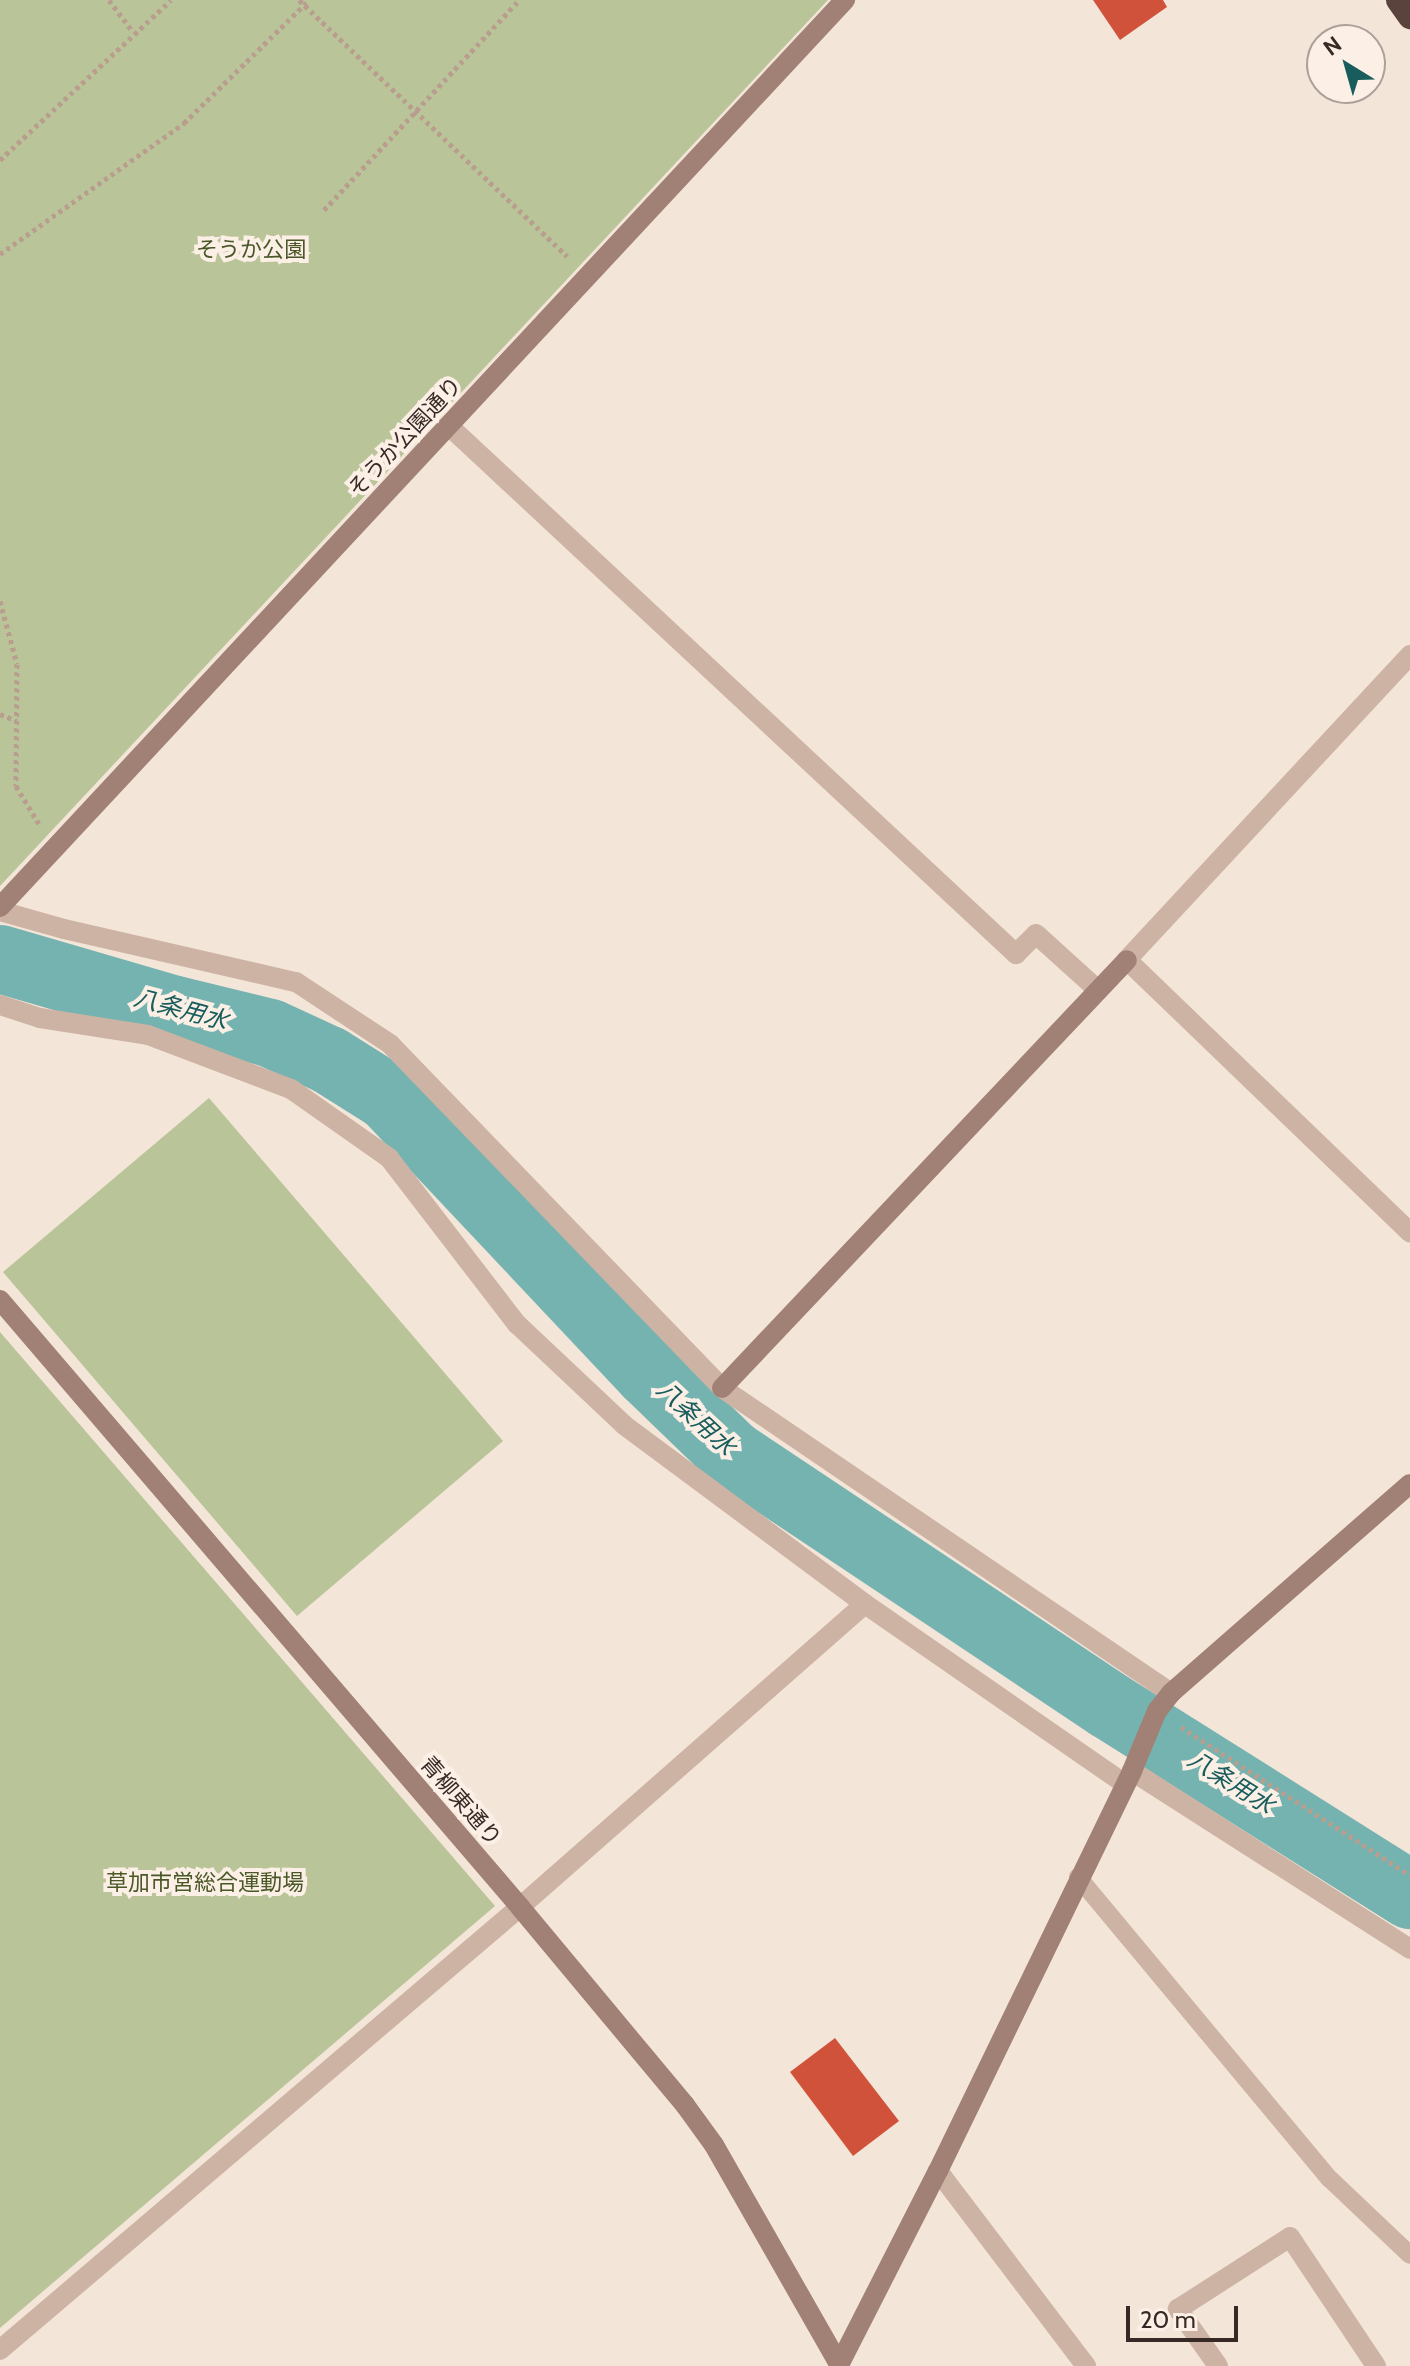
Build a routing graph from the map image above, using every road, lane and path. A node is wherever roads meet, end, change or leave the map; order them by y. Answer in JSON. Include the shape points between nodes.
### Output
{"nodes":[{"id":1,"x":109,"y":0,"type":"edge"},
{"id":2,"x":171,"y":0,"type":"edge"},
{"id":3,"x":299,"y":0,"type":"edge"},
{"id":4,"x":519,"y":0,"type":"edge"},
{"id":5,"x":845,"y":0,"type":"edge"},
{"id":6,"x":1398,"y":0,"type":"edge"},
{"id":7,"x":307,"y":3,"type":"edge"},
{"id":8,"x":1410,"y":17,"type":"edge"},
{"id":9,"x":133,"y":32,"type":"junction"},
{"id":10,"x":416,"y":111,"type":"junction"},
{"id":11,"x":0,"y":160,"type":"edge"},
{"id":12,"x":324,"y":210,"type":"dead end"},
{"id":13,"x":0,"y":254,"type":"edge"},
{"id":14,"x":588,"y":276,"type":"junction"},
{"id":15,"x":449,"y":426,"type":"junction"},
{"id":16,"x":0,"y":601,"type":"edge"},
{"id":17,"x":1410,"y":655,"type":"edge"},
{"id":18,"x":0,"y":714,"type":"edge"},
{"id":19,"x":17,"y":721,"type":"junction"},
{"id":20,"x":54,"y":851,"type":"junction"},
{"id":21,"x":0,"y":909,"type":"edge"},
{"id":22,"x":1127,"y":960,"type":"junction"},
{"id":23,"x":1098,"y":990,"type":"junction"},
{"id":24,"x":0,"y":1005,"type":"edge"},
{"id":25,"x":1410,"y":1232,"type":"edge"},
{"id":26,"x":0,"y":1300,"type":"edge"},
{"id":27,"x":722,"y":1388,"type":"junction"},
{"id":28,"x":1410,"y":1484,"type":"edge"},
{"id":29,"x":865,"y":1604,"type":"junction"},
{"id":30,"x":1171,"y":1693,"type":"junction"},
{"id":31,"x":1157,"y":1711,"type":"junction"},
{"id":32,"x":1128,"y":1778,"type":"junction"},
{"id":33,"x":1410,"y":1875,"type":"edge"},
{"id":34,"x":1078,"y":1877,"type":"junction"},
{"id":35,"x":520,"y":1907,"type":"junction"},
{"id":36,"x":1410,"y":1949,"type":"edge"},
{"id":37,"x":938,"y":2171,"type":"junction"},
{"id":38,"x":1410,"y":2255,"type":"edge"},
{"id":39,"x":0,"y":2350,"type":"edge"},
{"id":40,"x":839,"y":2365,"type":"edge"},
{"id":41,"x":1086,"y":2366,"type":"edge"},
{"id":42,"x":1218,"y":2366,"type":"edge"},
{"id":43,"x":1376,"y":2366,"type":"edge"}],
"edges":[{"from":1,"to":9,"type":"path"},
{"from":2,"to":9,"type":"path"},
{"from":3,"to":7,"type":"path"},
{"from":4,"to":10,"type":"path"},
{"from":5,"to":14,"type":"street","name":"そうか公園通り"},
{"from":6,"to":8,"type":"highway"},
{"from":7,"to":10,"type":"path"},
{"from":7,"to":13,"type":"path","via":[[184,123]]},
{"from":9,"to":11,"type":"path"},
{"from":10,"to":12,"type":"path"},
{"from":10,"to":14,"type":"path"},
{"from":14,"to":15,"type":"street","name":"そうか公園通り"},
{"from":15,"to":20,"type":"street","name":"そうか公園通り"},
{"from":15,"to":23,"type":"street","via":[[1016,954],[1036,934]]},
{"from":16,"to":19,"type":"path","via":[[17,664]]},
{"from":17,"to":22,"type":"street"},
{"from":18,"to":19,"type":"path"},
{"from":19,"to":20,"type":"path","via":[[16,786]]},
{"from":20,"to":21,"type":"street","name":"そうか公園通り"},
{"from":21,"to":27,"type":"street","via":[[64,929],[296,982],[390,1044]]},
{"from":22,"to":23,"type":"street"},
{"from":22,"to":25,"type":"street"},
{"from":23,"to":27,"type":"street"},
{"from":24,"to":29,"type":"street","via":[[40,1018],[148,1035],[291,1089],[389,1158],[517,1324],[624,1425]]},
{"from":26,"to":35,"type":"street","name":"青柳東通り"},
{"from":27,"to":30,"type":"street"},
{"from":28,"to":30,"type":"street"},
{"from":29,"to":32,"type":"street"},
{"from":29,"to":35,"type":"street"},
{"from":30,"to":31,"type":"street"},
{"from":31,"to":32,"type":"street"},
{"from":31,"to":33,"type":"path"},
{"from":32,"to":34,"type":"street"},
{"from":32,"to":36,"type":"street"},
{"from":34,"to":37,"type":"street"},
{"from":34,"to":38,"type":"lane","via":[[1330,2179]]},
{"from":35,"to":39,"type":"street"},
{"from":35,"to":40,"type":"street","name":"青柳東通り","via":[[714,2145]]},
{"from":37,"to":40,"type":"street"},
{"from":37,"to":41,"type":"street"},
{"from":42,"to":43,"type":"street","via":[[1178,2309],[1290,2237]]}]}
